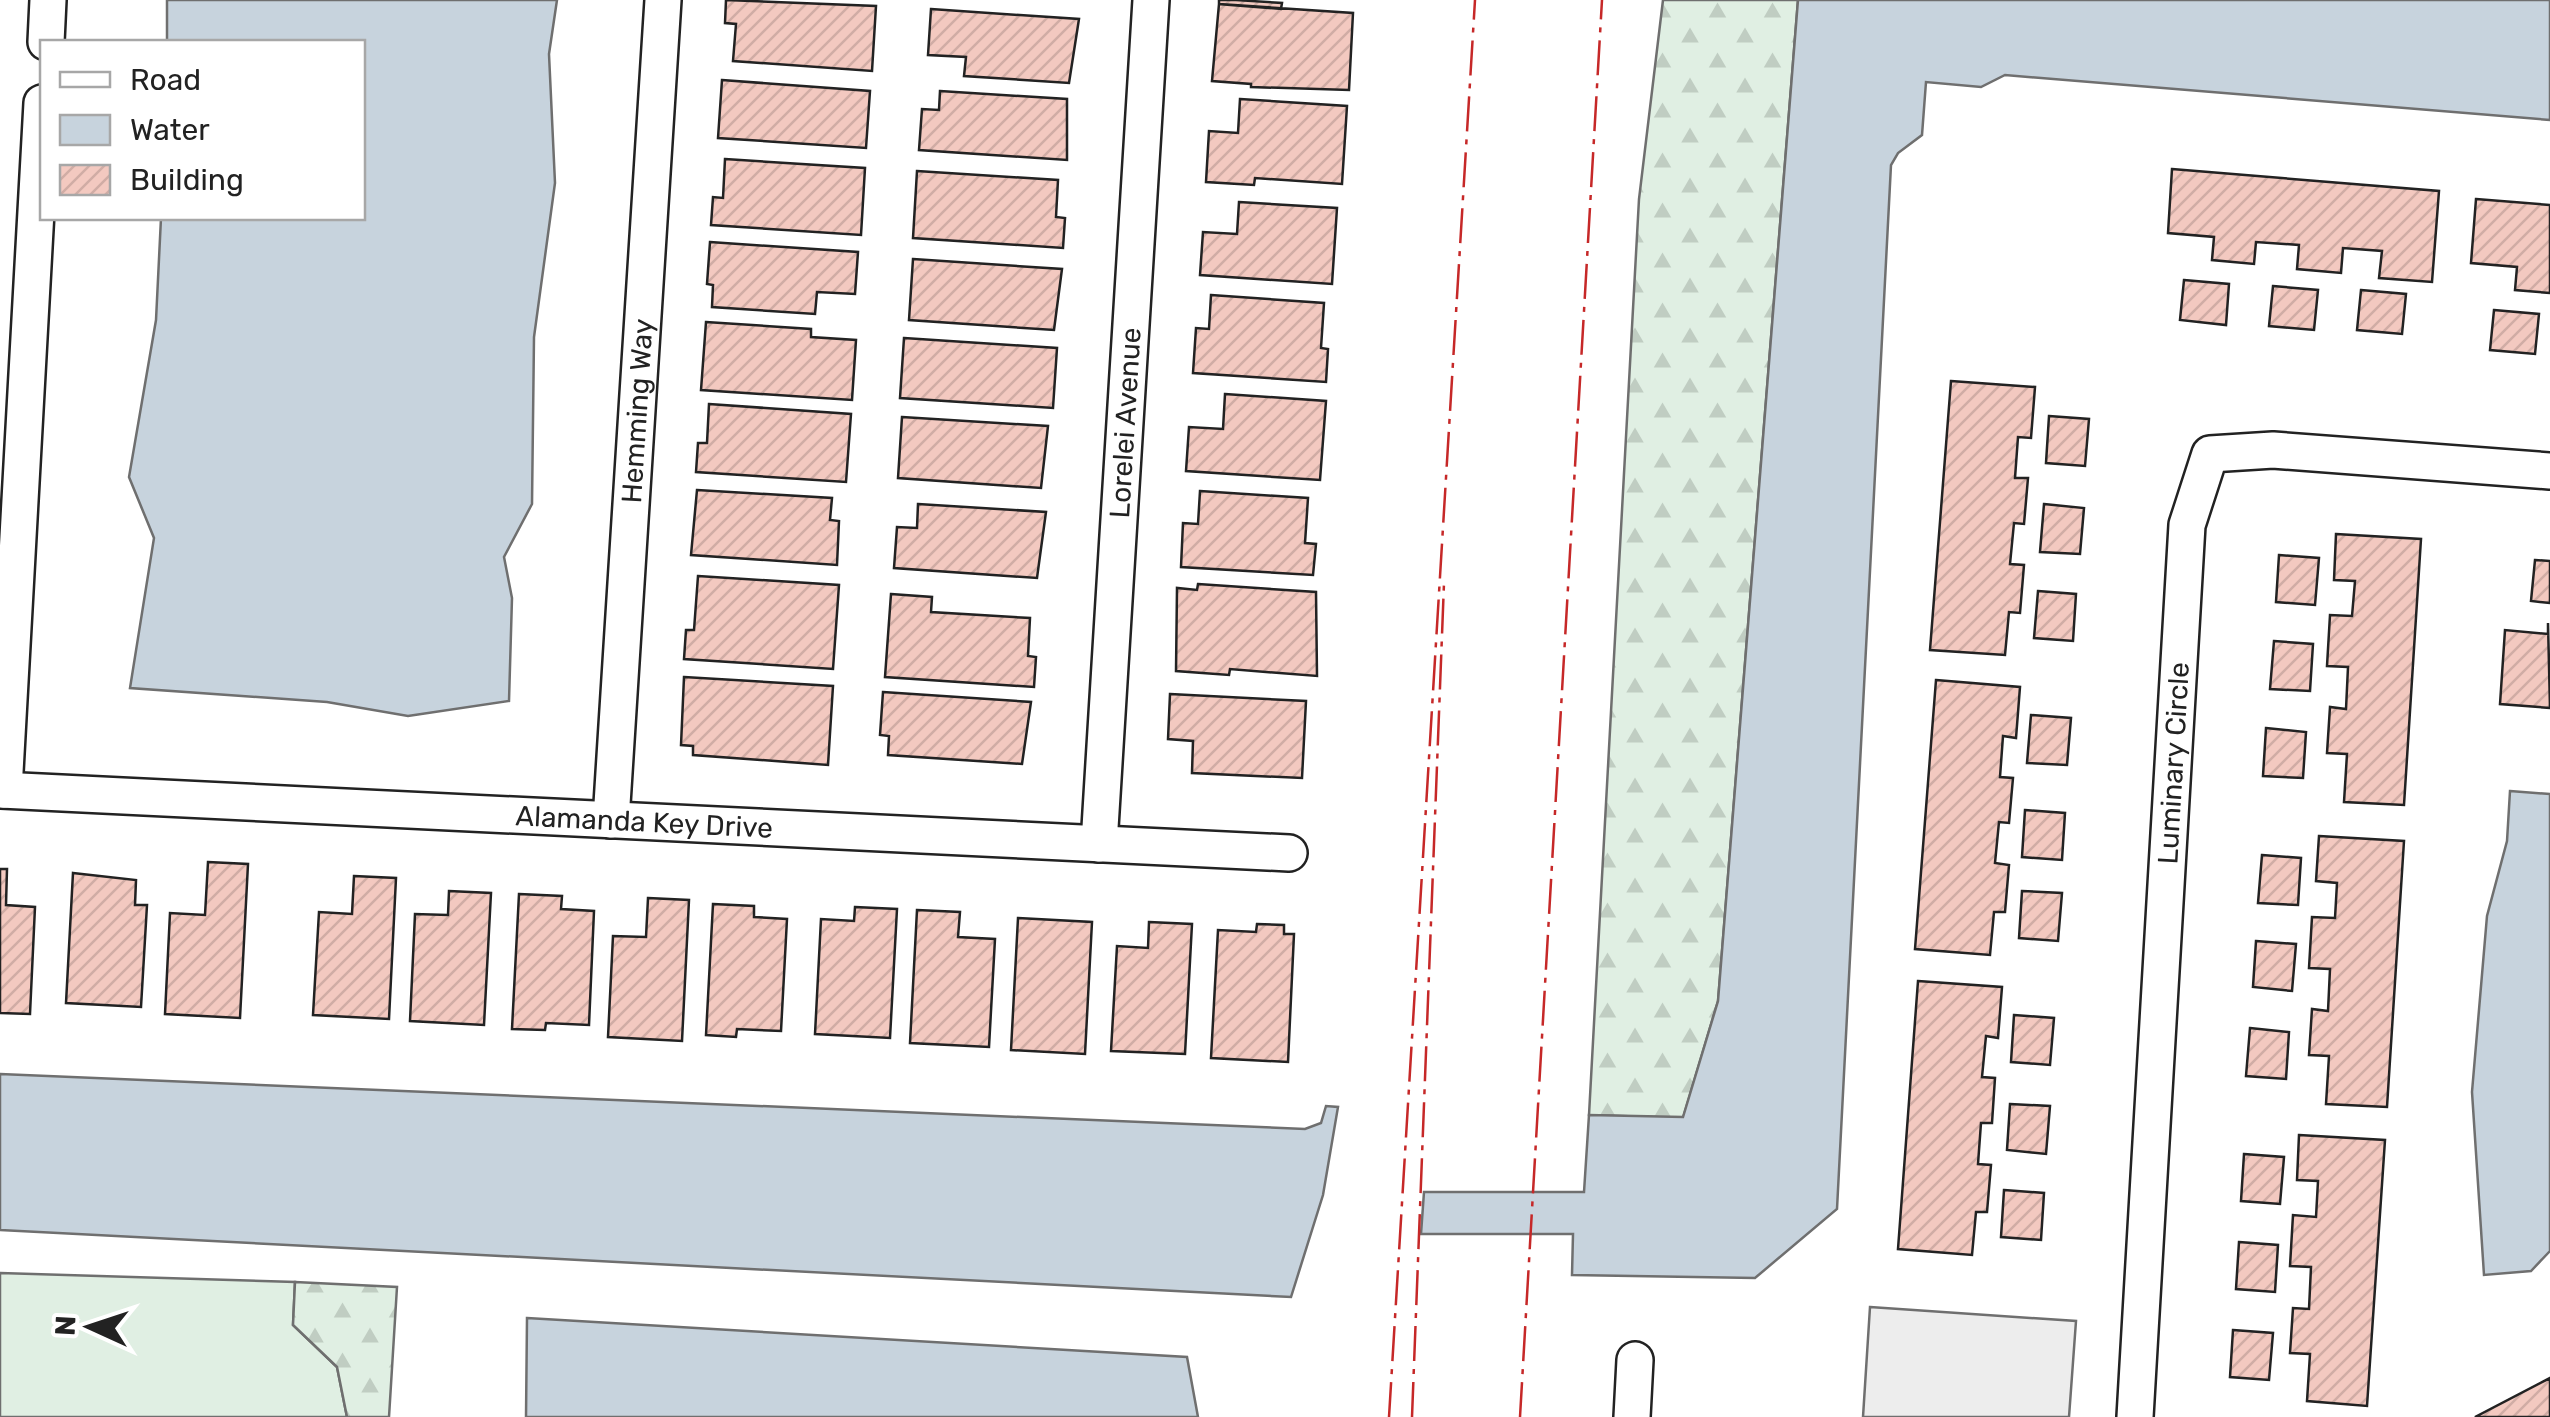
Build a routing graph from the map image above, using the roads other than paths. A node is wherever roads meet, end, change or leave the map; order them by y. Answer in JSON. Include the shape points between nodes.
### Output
{"nodes":[{"id":1,"x":48,"y":0,"type":"edge"},
{"id":2,"x":662,"y":0,"type":"edge"},
{"id":3,"x":1151,"y":0,"type":"edge"},
{"id":4,"x":46,"y":40,"type":"edge"},
{"id":5,"x":40,"y":137,"type":"edge"},
{"id":6,"x":2550,"y":470,"type":"edge"},
{"id":7,"x":2,"y":790,"type":"edge"},
{"id":8,"x":610,"y":820,"type":"junction"},
{"id":9,"x":1099,"y":844,"type":"junction"},
{"id":10,"x":1289,"y":853,"type":"dead end"},
{"id":11,"x":1635,"y":1360,"type":"dead end"},
{"id":12,"x":1632,"y":1417,"type":"edge"},
{"id":13,"x":2135,"y":1417,"type":"edge"}],
"edges":[{"from":1,"to":4,"type":"street"},
{"from":2,"to":8,"type":"street","name":"Hemming Way"},
{"from":3,"to":9,"type":"street","name":"Lorelei Avenue"},
{"from":5,"to":7,"type":"street"},
{"from":6,"to":13,"type":"street","name":"Luminary Circle","via":[[2273,450],[2210,454],[2188,525]]},
{"from":7,"to":8,"type":"street","name":"Alamanda Key Drive"},
{"from":8,"to":9,"type":"street","name":"Alamanda Key Drive"},
{"from":9,"to":10,"type":"street","name":"Alamanda Key Drive"},
{"from":11,"to":12,"type":"street"}]}
